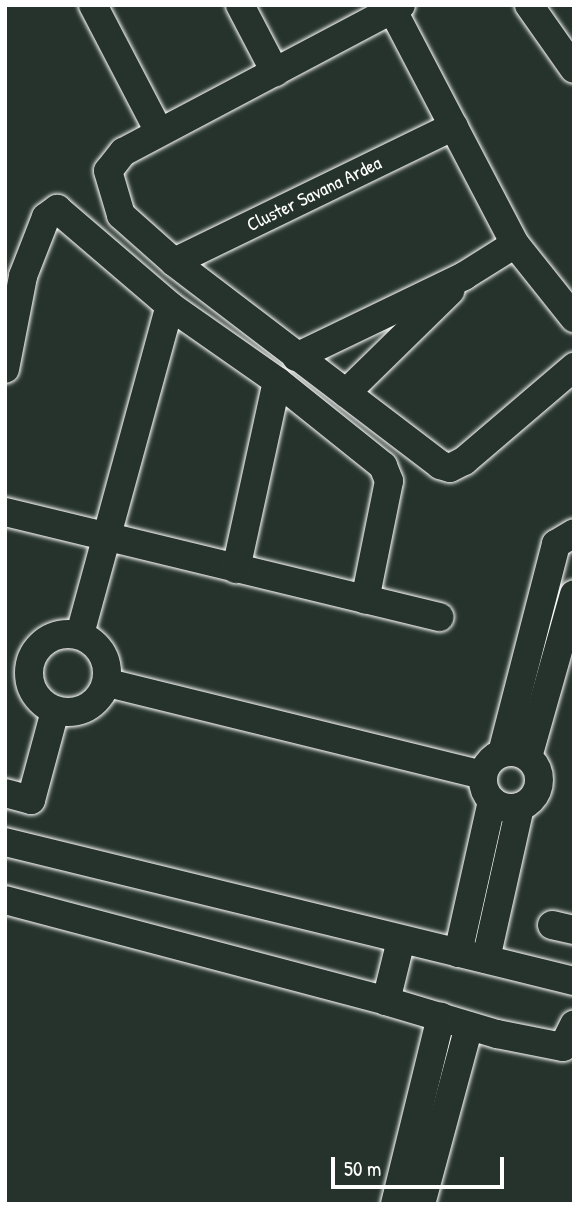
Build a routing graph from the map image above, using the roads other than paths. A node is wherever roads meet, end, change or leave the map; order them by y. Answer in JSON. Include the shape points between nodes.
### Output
{"nodes":[{"id":1,"x":93,"y":5,"type":"edge"},
{"id":2,"x":240,"y":5,"type":"edge"},
{"id":3,"x":529,"y":5,"type":"edge"},
{"id":4,"x":395,"y":7,"type":"edge"},
{"id":5,"x":574,"y":69,"type":"edge"},
{"id":6,"x":275,"y":72,"type":"junction"},
{"id":7,"x":454,"y":126,"type":"junction"},
{"id":8,"x":159,"y":132,"type":"junction"},
{"id":9,"x":515,"y":244,"type":"junction"},
{"id":10,"x":174,"y":262,"type":"junction"},
{"id":11,"x":14,"y":275,"type":"edge"},
{"id":12,"x":464,"y":276,"type":"junction"},
{"id":13,"x":170,"y":306,"type":"junction"},
{"id":14,"x":574,"y":318,"type":"edge"},
{"id":15,"x":296,"y":357,"type":"junction"},
{"id":16,"x":574,"y":367,"type":"edge"},
{"id":17,"x":5,"y":369,"type":"edge"},
{"id":18,"x":277,"y":381,"type":"junction"},
{"id":19,"x":346,"y":393,"type":"junction"},
{"id":20,"x":5,"y":512,"type":"edge"},
{"id":21,"x":574,"y":533,"type":"edge"},
{"id":22,"x":104,"y":538,"type":"junction"},
{"id":23,"x":236,"y":569,"type":"junction"},
{"id":24,"x":574,"y":594,"type":"edge"},
{"id":25,"x":365,"y":600,"type":"junction"},
{"id":26,"x":439,"y":617,"type":"dead end"},
{"id":27,"x":80,"y":634,"type":"junction"},
{"id":28,"x":18,"y":657,"type":"edge"},
{"id":29,"x":108,"y":683,"type":"junction"},
{"id":30,"x":55,"y":711,"type":"junction"},
{"id":31,"x":515,"y":755,"type":"junction"},
{"id":32,"x":487,"y":788,"type":"junction"},
{"id":33,"x":5,"y":793,"type":"edge"},
{"id":34,"x":520,"y":807,"type":"junction"},
{"id":35,"x":5,"y":842,"type":"edge"},
{"id":36,"x":5,"y":900,"type":"edge"},
{"id":37,"x":401,"y":940,"type":"junction"},
{"id":38,"x":458,"y":953,"type":"junction"},
{"id":39,"x":486,"y":959,"type":"junction"},
{"id":40,"x":574,"y":981,"type":"edge"},
{"id":41,"x":386,"y":1001,"type":"junction"},
{"id":42,"x":440,"y":1017,"type":"junction"},
{"id":43,"x":469,"y":1026,"type":"junction"},
{"id":44,"x":570,"y":1040,"type":"edge"},
{"id":45,"x":395,"y":1204,"type":"edge"},
{"id":46,"x":421,"y":1204,"type":"edge"}],
"edges":[{"from":1,"to":8,"type":"street"},
{"from":2,"to":6,"type":"street"},
{"from":3,"to":5,"type":"street"},
{"from":4,"to":6,"type":"street"},
{"from":4,"to":7,"type":"street"},
{"from":6,"to":8,"type":"street"},
{"from":7,"to":9,"type":"street"},
{"from":7,"to":10,"type":"street","name":"Cluster Savana Ardea"},
{"from":8,"to":10,"type":"street","via":[[122,152],[108,171],[121,215]]},
{"from":9,"to":12,"type":"street"},
{"from":9,"to":14,"type":"street"},
{"from":10,"to":15,"type":"street"},
{"from":11,"to":13,"type":"street","via":[[46,217],[57,209]]},
{"from":11,"to":17,"type":"street"},
{"from":12,"to":15,"type":"street"},
{"from":12,"to":19,"type":"street"},
{"from":13,"to":18,"type":"street"},
{"from":13,"to":22,"type":"street"},
{"from":15,"to":19,"type":"street"},
{"from":16,"to":19,"type":"street","via":[[450,468]]},
{"from":18,"to":23,"type":"street"},
{"from":18,"to":25,"type":"street","via":[[387,473]]},
{"from":20,"to":22,"type":"street"},
{"from":21,"to":31,"type":"street","via":[[556,544]]},
{"from":22,"to":23,"type":"street"},
{"from":22,"to":27,"type":"street"},
{"from":23,"to":25,"type":"street"},
{"from":24,"to":31,"type":"street"},
{"from":25,"to":26,"type":"street"},
{"from":27,"to":28,"type":"street","via":[[59,634]]},
{"from":27,"to":29,"type":"street","via":[[97,645],[107,662]]},
{"from":28,"to":30,"type":"street","via":[[37,698]]},
{"from":29,"to":30,"type":"street","via":[[96,702],[77,712]]},
{"from":29,"to":32,"type":"street"},
{"from":30,"to":33,"type":"street","via":[[31,800]]},
{"from":31,"to":32,"type":"street","via":[[491,759]]},
{"from":31,"to":34,"type":"street","via":[[538,771],[538,788]]},
{"from":32,"to":34,"type":"street","via":[[510,808]]},
{"from":32,"to":38,"type":"street"},
{"from":34,"to":39,"type":"street"},
{"from":35,"to":37,"type":"street"},
{"from":36,"to":41,"type":"street"},
{"from":37,"to":38,"type":"street"},
{"from":37,"to":41,"type":"street"},
{"from":38,"to":39,"type":"street"},
{"from":39,"to":40,"type":"street"},
{"from":41,"to":42,"type":"street"},
{"from":42,"to":43,"type":"street"},
{"from":42,"to":45,"type":"street"},
{"from":43,"to":44,"type":"street"},
{"from":43,"to":46,"type":"street"}]}
